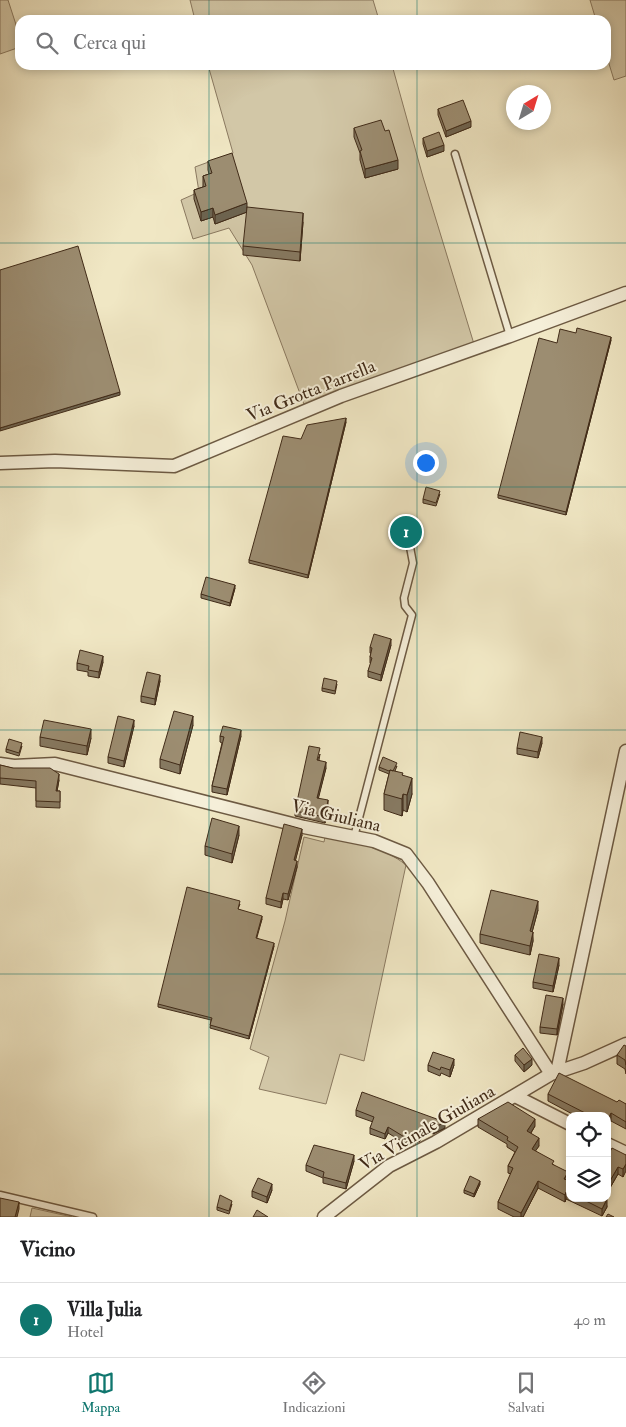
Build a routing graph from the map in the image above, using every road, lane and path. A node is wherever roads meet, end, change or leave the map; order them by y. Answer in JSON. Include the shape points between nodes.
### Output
{"nodes":[{"id":1,"x":455,"y":154,"type":"dead end"},
{"id":2,"x":626,"y":293,"type":"edge"},
{"id":3,"x":510,"y":336,"type":"junction"},
{"id":4,"x":0,"y":463,"type":"edge"},
{"id":5,"x":410,"y":547,"type":"dead end"},
{"id":6,"x":626,"y":751,"type":"edge"},
{"id":7,"x":0,"y":764,"type":"edge"},
{"id":8,"x":354,"y":837,"type":"junction"},
{"id":9,"x":626,"y":1044,"type":"edge"},
{"id":10,"x":554,"y":1073,"type":"junction"},
{"id":11,"x":515,"y":1096,"type":"junction"},
{"id":12,"x":566,"y":1122,"type":"edge"},
{"id":13,"x":611,"y":1146,"type":"edge"},
{"id":14,"x":626,"y":1153,"type":"edge"},
{"id":15,"x":0,"y":1195,"type":"edge"},
{"id":16,"x":93,"y":1217,"type":"edge"},
{"id":17,"x":324,"y":1217,"type":"edge"}],
"edges":[{"from":1,"to":3,"type":"lane"},
{"from":2,"to":3,"type":"street","name":"Via Grotta Parrella"},
{"from":3,"to":4,"type":"street","name":"Via Grotta Parrella","via":[[341,396],[174,466],[55,461]]},
{"from":5,"to":8,"type":"lane","via":[[413,563],[404,598],[412,616]]},
{"from":6,"to":10,"type":"street"},
{"from":7,"to":8,"type":"street","name":"Via Giuliana","via":[[55,764]]},
{"from":8,"to":10,"type":"street","name":"Via Giuliana","via":[[406,854]]},
{"from":9,"to":10,"type":"street","name":"Via Vicinale Giuliana"},
{"from":10,"to":11,"type":"street","name":"Via Vicinale Giuliana"},
{"from":11,"to":12,"type":"street"},
{"from":11,"to":17,"type":"street","name":"Via Vicinale Giuliana","via":[[389,1166]]},
{"from":13,"to":14,"type":"street"},
{"from":15,"to":16,"type":"lane"}]}
